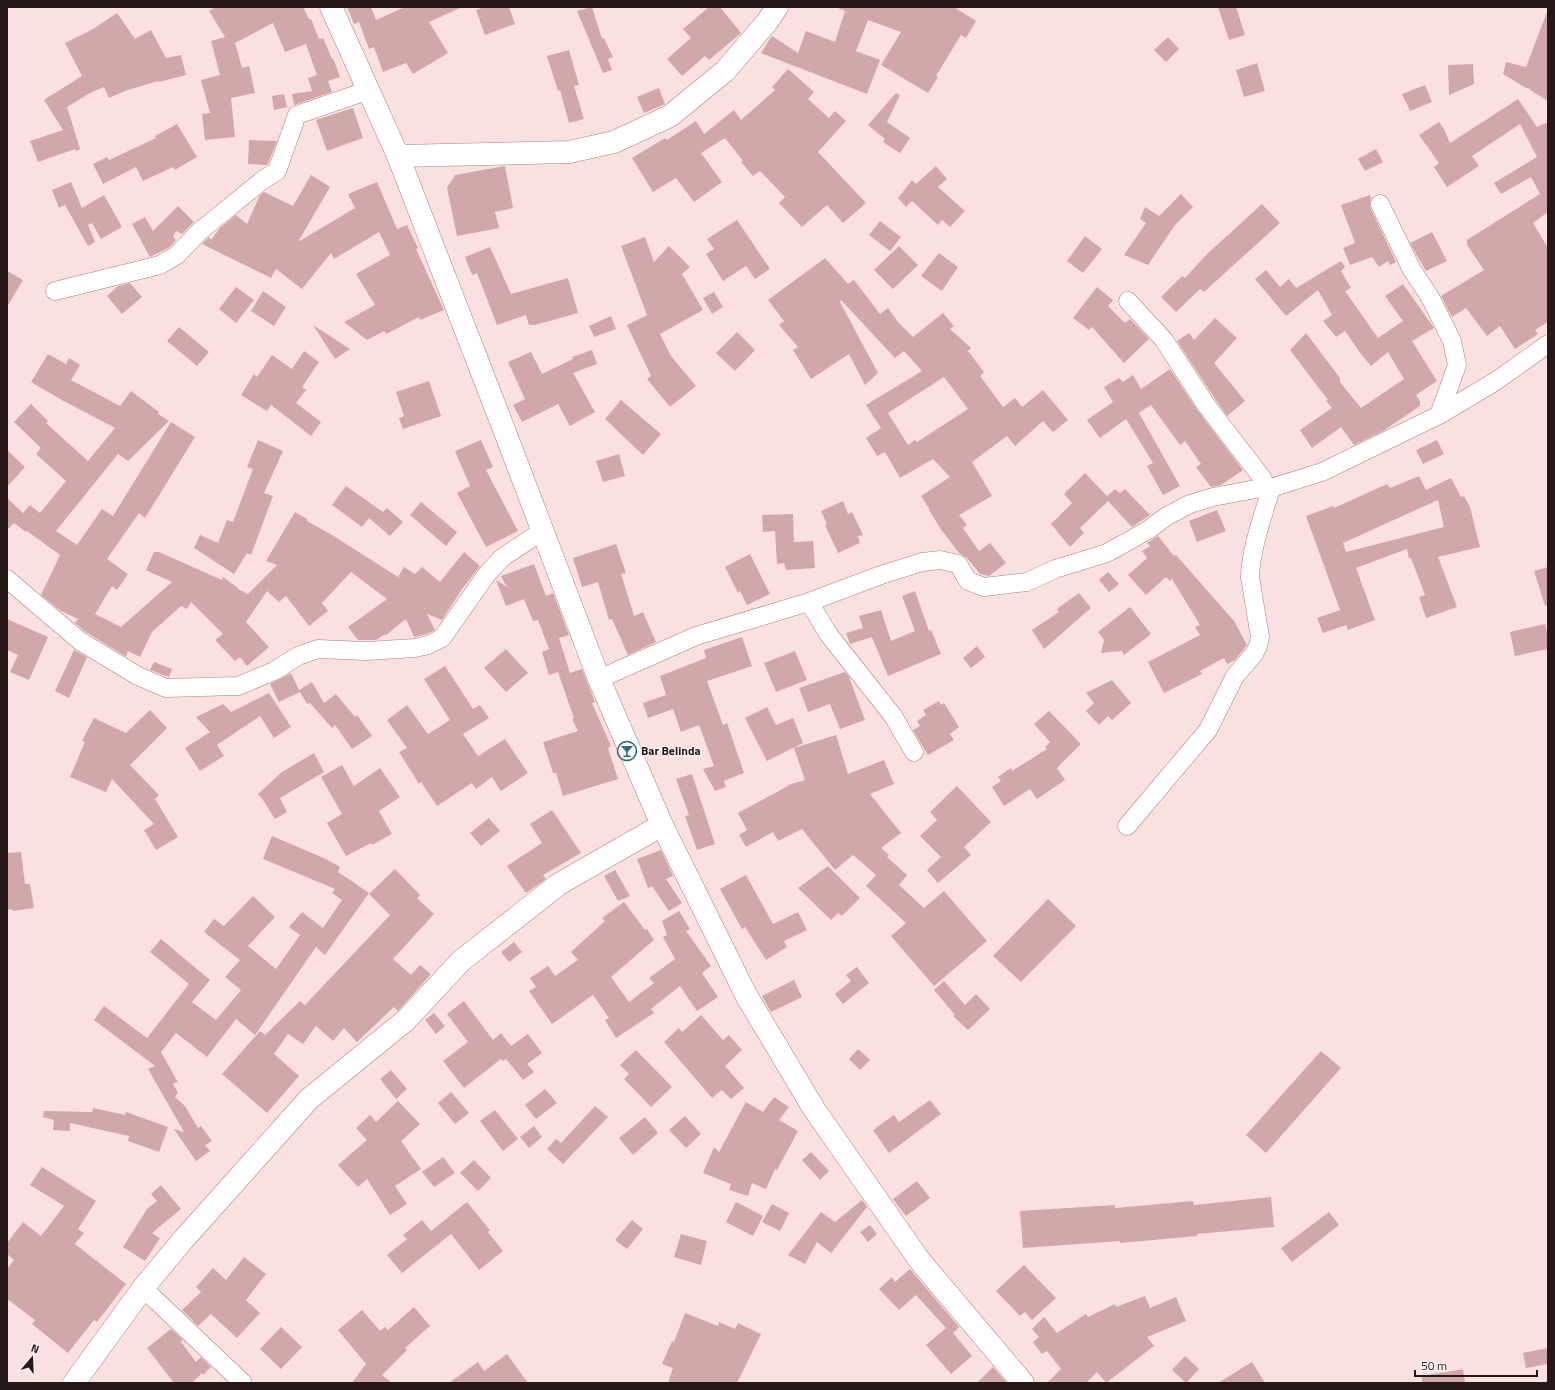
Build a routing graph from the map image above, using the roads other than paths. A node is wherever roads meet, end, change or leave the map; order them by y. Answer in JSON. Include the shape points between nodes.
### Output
{"nodes":[{"id":1,"x":332,"y":7,"type":"edge"},
{"id":2,"x":777,"y":7,"type":"edge"},
{"id":3,"x":369,"y":90,"type":"junction"},
{"id":4,"x":398,"y":156,"type":"junction"},
{"id":5,"x":1380,"y":204,"type":"dead end"},
{"id":6,"x":55,"y":291,"type":"dead end"},
{"id":7,"x":1128,"y":301,"type":"dead end"},
{"id":8,"x":1548,"y":344,"type":"edge"},
{"id":9,"x":1438,"y":415,"type":"junction"},
{"id":10,"x":1266,"y":488,"type":"junction"},
{"id":11,"x":542,"y":531,"type":"junction"},
{"id":12,"x":7,"y":579,"type":"edge"},
{"id":13,"x":809,"y":602,"type":"junction"},
{"id":14,"x":599,"y":679,"type":"junction"},
{"id":15,"x":914,"y":752,"type":"dead end"},
{"id":16,"x":662,"y":825,"type":"junction"},
{"id":17,"x":1126,"y":826,"type":"dead end"},
{"id":18,"x":143,"y":1288,"type":"junction"},
{"id":19,"x":74,"y":1383,"type":"edge"},
{"id":20,"x":243,"y":1383,"type":"edge"},
{"id":21,"x":1023,"y":1383,"type":"edge"}],
"edges":[{"from":1,"to":3,"type":"main road"},
{"from":2,"to":4,"type":"main road","via":[[768,22],[725,71],[670,116],[614,142],[568,152]]},
{"from":3,"to":4,"type":"main road"},
{"from":3,"to":6,"type":"street","via":[[297,115],[277,171],[200,231],[177,255],[160,265]]},
{"from":4,"to":11,"type":"main road"},
{"from":5,"to":9,"type":"street","via":[[1412,270],[1430,297],[1452,341],[1457,365]]},
{"from":7,"to":10,"type":"street","via":[[1164,340],[1206,405],[1263,479]]},
{"from":8,"to":9,"type":"street","via":[[1496,381]]},
{"from":9,"to":10,"type":"street","via":[[1322,472]]},
{"from":10,"to":13,"type":"street","via":[[1190,504],[1107,553],[1055,569],[1027,582],[984,587],[968,580],[958,564],[940,560],[922,562],[881,575]]},
{"from":10,"to":17,"type":"street","via":[[1250,568],[1260,637],[1258,646],[1235,676],[1208,730]]},
{"from":11,"to":12,"type":"street","via":[[503,557],[487,574],[442,638],[415,648],[366,651],[318,649],[298,656],[274,671],[238,686],[166,688],[138,676],[80,641]]},
{"from":11,"to":14,"type":"main road"},
{"from":13,"to":14,"type":"street","via":[[696,636]]},
{"from":13,"to":15,"type":"street","via":[[829,635],[893,716]]},
{"from":14,"to":16,"type":"main road"},
{"from":16,"to":18,"type":"main road","via":[[558,884],[461,961],[406,1020],[309,1099]]},
{"from":16,"to":21,"type":"main road","via":[[746,995],[814,1109],[920,1261]]},
{"from":18,"to":19,"type":"main road"},
{"from":18,"to":20,"type":"street"}]}
